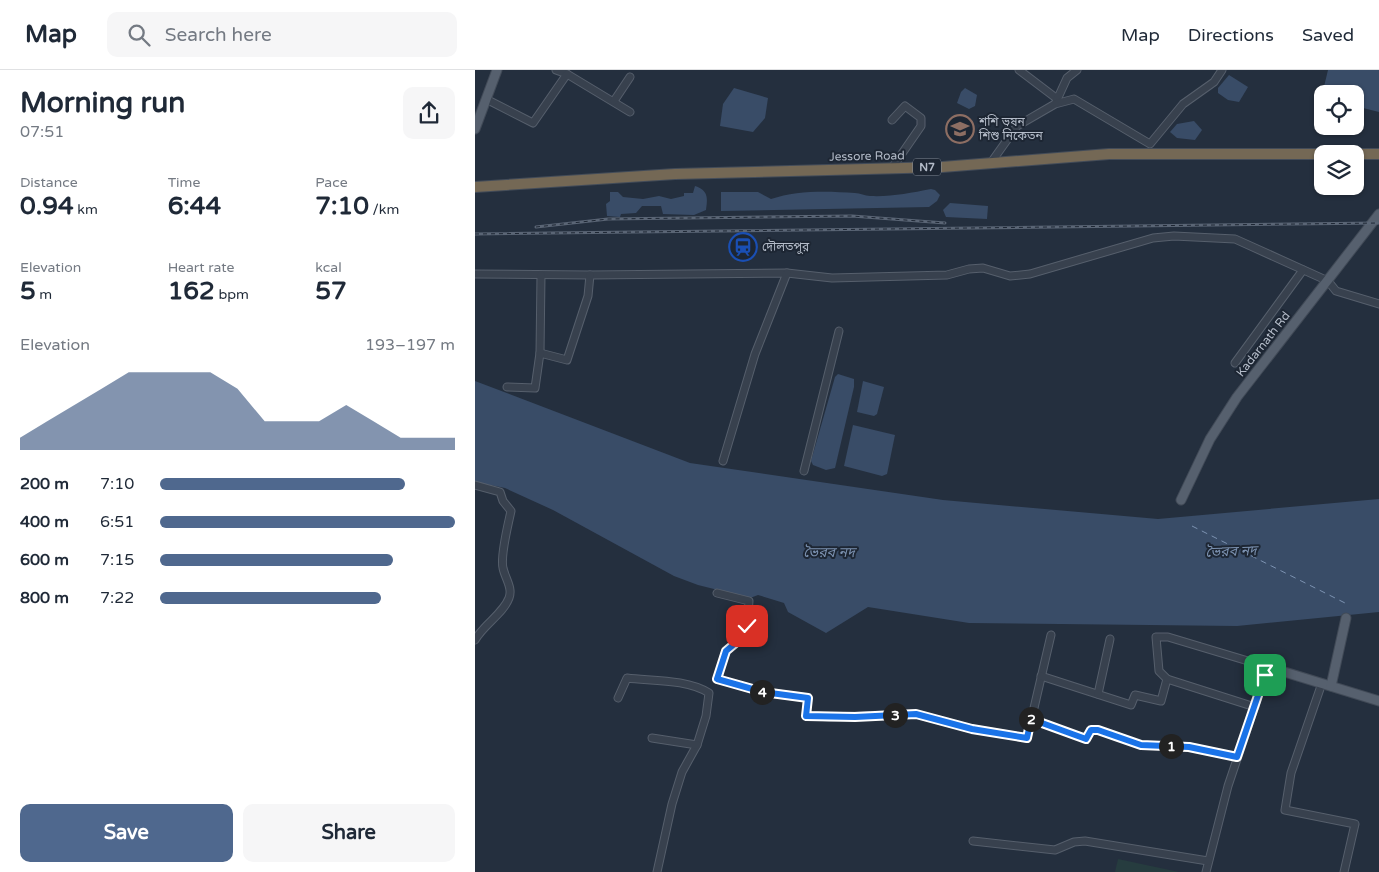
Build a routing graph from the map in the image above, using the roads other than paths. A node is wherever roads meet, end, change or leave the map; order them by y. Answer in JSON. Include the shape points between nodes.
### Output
{"nodes":[{"id":1,"x":497,"y":70,"type":"edge"},
{"id":2,"x":556,"y":70,"type":"edge"},
{"id":3,"x":1019,"y":70,"type":"edge"},
{"id":4,"x":1077,"y":70,"type":"edge"},
{"id":5,"x":1222,"y":70,"type":"edge"},
{"id":6,"x":567,"y":74,"type":"junction"},
{"id":7,"x":630,"y":78,"type":"dead end"},
{"id":8,"x":486,"y":99,"type":"junction"},
{"id":9,"x":614,"y":101,"type":"junction"},
{"id":10,"x":1056,"y":101,"type":"junction"},
{"id":11,"x":630,"y":112,"type":"dead end"},
{"id":12,"x":892,"y":120,"type":"dead end"},
{"id":13,"x":475,"y":129,"type":"edge"},
{"id":14,"x":1379,"y":154,"type":"edge"},
{"id":15,"x":1314,"y":158,"type":"edge"},
{"id":16,"x":1364,"y":158,"type":"edge"},
{"id":17,"x":1379,"y":159,"type":"edge"},
{"id":18,"x":990,"y":164,"type":"junction"},
{"id":19,"x":892,"y":168,"type":"junction"},
{"id":20,"x":475,"y":188,"type":"edge"},
{"id":21,"x":475,"y":193,"type":"edge"},
{"id":22,"x":1379,"y":214,"type":"edge"},
{"id":23,"x":1303,"y":270,"type":"junction"},
{"id":24,"x":787,"y":272,"type":"junction"},
{"id":25,"x":475,"y":274,"type":"edge"},
{"id":26,"x":541,"y":275,"type":"junction"},
{"id":27,"x":590,"y":275,"type":"junction"},
{"id":28,"x":1328,"y":281,"type":"junction"},
{"id":29,"x":1379,"y":304,"type":"edge"},
{"id":30,"x":839,"y":331,"type":"dead end"},
{"id":31,"x":540,"y":353,"type":"junction"},
{"id":32,"x":1235,"y":362,"type":"dead end"},
{"id":33,"x":507,"y":388,"type":"dead end"},
{"id":34,"x":723,"y":462,"type":"dead end"},
{"id":35,"x":804,"y":471,"type":"dead end"},
{"id":36,"x":475,"y":485,"type":"edge"},
{"id":37,"x":1181,"y":500,"type":"dead end"},
{"id":38,"x":717,"y":593,"type":"dead end"},
{"id":39,"x":1345,"y":618,"type":"dead end"},
{"id":40,"x":1051,"y":636,"type":"dead end"},
{"id":41,"x":1110,"y":638,"type":"dead end"},
{"id":42,"x":475,"y":640,"type":"edge"},
{"id":43,"x":1268,"y":667,"type":"junction"},
{"id":44,"x":1041,"y":676,"type":"junction"},
{"id":45,"x":1167,"y":680,"type":"junction"},
{"id":46,"x":1326,"y":685,"type":"junction"},
{"id":47,"x":1098,"y":694,"type":"junction"},
{"id":48,"x":618,"y":698,"type":"dead end"},
{"id":49,"x":1379,"y":701,"type":"edge"},
{"id":50,"x":1255,"y":707,"type":"junction"},
{"id":51,"x":1031,"y":719,"type":"junction"},
{"id":52,"x":652,"y":738,"type":"dead end"},
{"id":53,"x":697,"y":745,"type":"junction"},
{"id":54,"x":1237,"y":757,"type":"junction"},
{"id":55,"x":973,"y":841,"type":"dead end"},
{"id":56,"x":1208,"y":861,"type":"junction"},
{"id":57,"x":657,"y":872,"type":"edge"},
{"id":58,"x":1206,"y":872,"type":"edge"},
{"id":59,"x":1344,"y":872,"type":"edge"}],
"edges":[{"from":1,"to":8,"type":"main road"},
{"from":2,"to":6,"type":"street"},
{"from":3,"to":10,"type":"street"},
{"from":4,"to":10,"type":"street","via":[[1067,78]]},
{"from":5,"to":10,"type":"street","via":[[1214,82],[1183,104],[1150,144],[1074,99]]},
{"from":6,"to":8,"type":"street","via":[[533,123]]},
{"from":6,"to":9,"type":"street"},
{"from":7,"to":9,"type":"street"},
{"from":8,"to":13,"type":"main road"},
{"from":9,"to":11,"type":"street"},
{"from":10,"to":18,"type":"street","via":[[1017,126]]},
{"from":12,"to":19,"type":"street","via":[[905,106],[921,118],[921,126]]},
{"from":14,"to":18,"type":"highway","name":"Jessore Road","number":"N7","via":[[1109,154]]},
{"from":15,"to":21,"type":"highway","name":"Jessore Road","number":"N7","via":[[1106,159],[989,169],[714,176]]},
{"from":16,"to":17,"type":"highway"},
{"from":18,"to":19,"type":"highway","name":"Jessore Road","number":"N7"},
{"from":19,"to":20,"type":"highway","name":"Jessore Road","number":"N7","via":[[675,174]]},
{"from":22,"to":28,"type":"main road","name":"Kadarnath Rd"},
{"from":23,"to":24,"type":"street","via":[[1235,240],[1174,236],[1127,244],[1030,274],[1010,276],[983,268],[947,275],[832,278]]},
{"from":23,"to":28,"type":"street"},
{"from":23,"to":32,"type":"street"},
{"from":24,"to":27,"type":"street"},
{"from":24,"to":34,"type":"street","via":[[755,354]]},
{"from":25,"to":26,"type":"street"},
{"from":26,"to":27,"type":"street"},
{"from":26,"to":31,"type":"street"},
{"from":27,"to":31,"type":"street","via":[[588,296],[567,360]]},
{"from":28,"to":29,"type":"street","via":[[1336,291]]},
{"from":28,"to":37,"type":"main road","name":"Kadarnath Rd","via":[[1237,397],[1210,439]]},
{"from":30,"to":35,"type":"street"},
{"from":31,"to":33,"type":"street","via":[[535,388]]},
{"from":36,"to":42,"type":"street","via":[[499,492],[511,511],[502,566],[510,596]]},
{"from":38,"to":51,"type":"street","via":[[749,601],[747,626],[738,641],[726,651],[717,679],[763,692],[808,698],[806,716],[916,714],[972,729],[1027,738]]},
{"from":39,"to":46,"type":"main road"},
{"from":40,"to":44,"type":"street"},
{"from":41,"to":47,"type":"street"},
{"from":43,"to":45,"type":"street","via":[[1168,637],[1156,637],[1159,671]]},
{"from":43,"to":46,"type":"main road"},
{"from":43,"to":50,"type":"street"},
{"from":44,"to":47,"type":"street"},
{"from":44,"to":51,"type":"street"},
{"from":45,"to":47,"type":"street","via":[[1161,701],[1135,695],[1131,705]]},
{"from":45,"to":50,"type":"street"},
{"from":46,"to":49,"type":"main road"},
{"from":46,"to":59,"type":"street","via":[[1291,773],[1285,810],[1355,824]]},
{"from":48,"to":53,"type":"street","via":[[627,678],[673,683],[708,692],[706,716]]},
{"from":50,"to":54,"type":"street"},
{"from":51,"to":54,"type":"street","via":[[1086,739],[1091,730],[1098,730],[1141,745],[1189,747]]},
{"from":52,"to":53,"type":"street"},
{"from":53,"to":57,"type":"street","via":[[682,772]]},
{"from":54,"to":56,"type":"street"},
{"from":55,"to":56,"type":"street","via":[[1055,850],[1085,841]]},
{"from":56,"to":58,"type":"street"}]}
